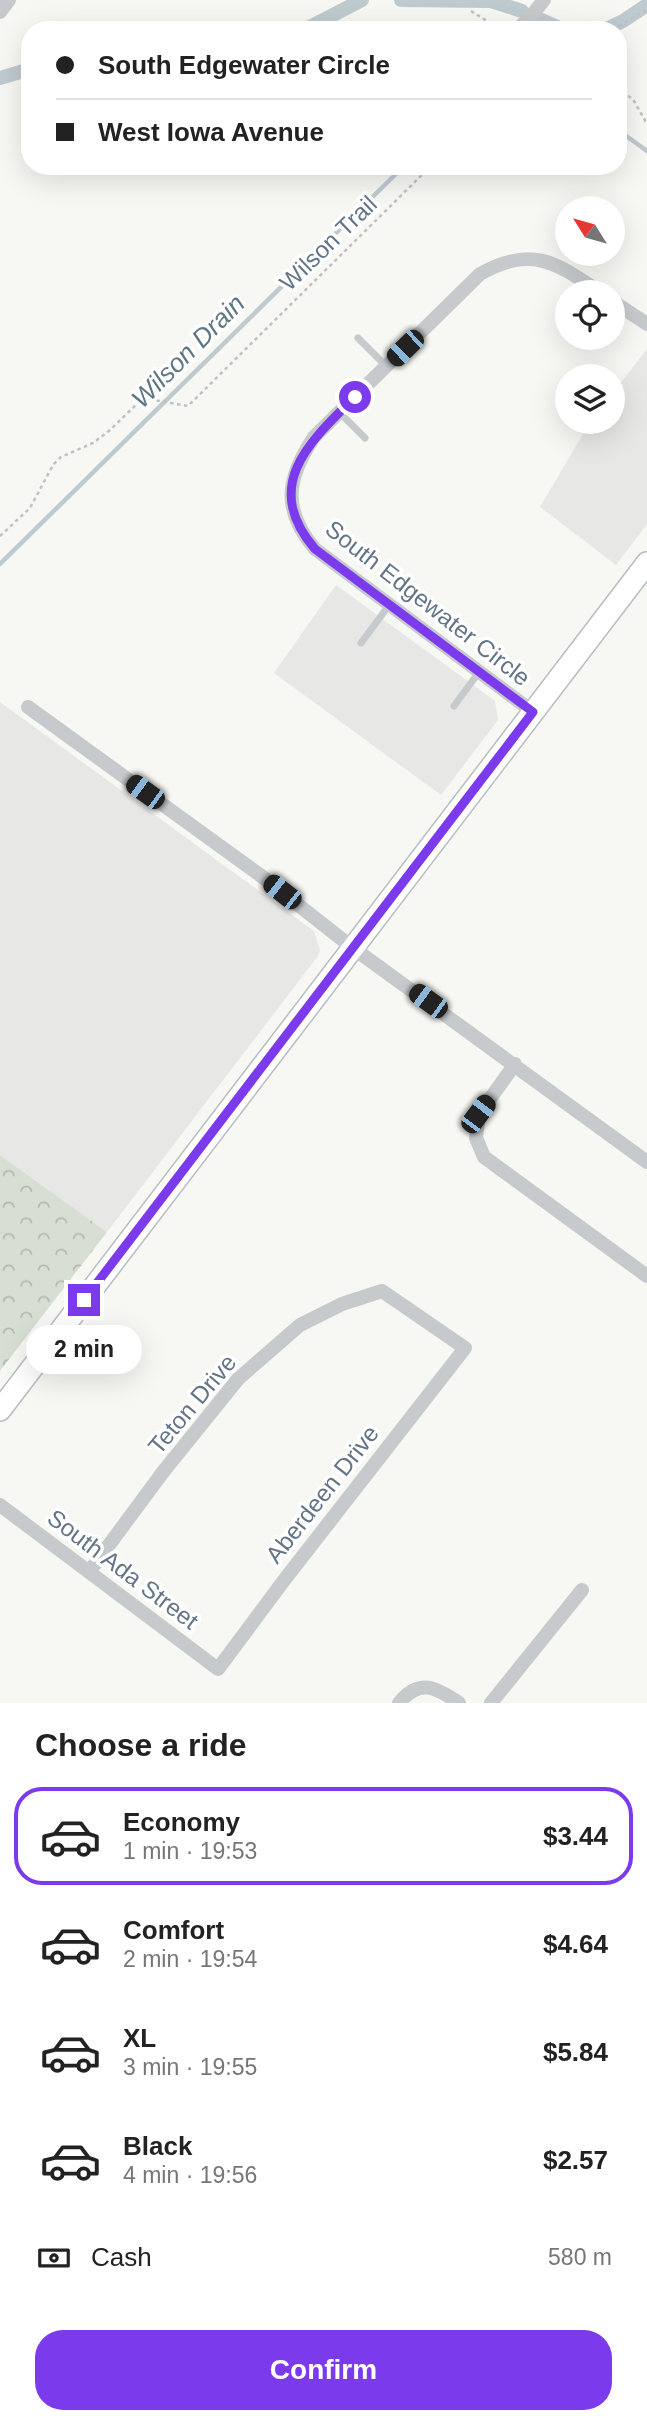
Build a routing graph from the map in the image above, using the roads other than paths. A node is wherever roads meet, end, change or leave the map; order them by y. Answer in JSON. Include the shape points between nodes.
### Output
{"nodes":[{"id":1,"x":9,"y":0,"type":"edge"},
{"id":2,"x":544,"y":0,"type":"edge"},
{"id":3,"x":0,"y":12,"type":"edge"},
{"id":4,"x":527,"y":21,"type":"edge"},
{"id":5,"x":582,"y":280,"type":"edge"},
{"id":6,"x":625,"y":310,"type":"edge"},
{"id":7,"x":647,"y":324,"type":"edge"},
{"id":8,"x":358,"y":338,"type":"dead end"},
{"id":9,"x":386,"y":366,"type":"junction"},
{"id":10,"x":339,"y":412,"type":"junction"},
{"id":11,"x":365,"y":438,"type":"dead end"},
{"id":12,"x":647,"y":563,"type":"edge"},
{"id":13,"x":390,"y":604,"type":"junction"},
{"id":14,"x":361,"y":643,"type":"dead end"},
{"id":15,"x":479,"y":672,"type":"junction"},
{"id":16,"x":454,"y":706,"type":"dead end"},
{"id":17,"x":27,"y":707,"type":"dead end"},
{"id":18,"x":533,"y":712,"type":"junction"},
{"id":19,"x":353,"y":948,"type":"junction"},
{"id":20,"x":515,"y":1064,"type":"junction"},
{"id":21,"x":647,"y":1162,"type":"edge"},
{"id":22,"x":647,"y":1276,"type":"edge"},
{"id":23,"x":465,"y":1348,"type":"joint"},
{"id":24,"x":0,"y":1410,"type":"edge"},
{"id":25,"x":0,"y":1505,"type":"edge"},
{"id":26,"x":89,"y":1572,"type":"junction"},
{"id":27,"x":582,"y":1590,"type":"dead end"},
{"id":28,"x":218,"y":1669,"type":"joint"},
{"id":29,"x":399,"y":1703,"type":"edge"},
{"id":30,"x":459,"y":1703,"type":"edge"},
{"id":31,"x":491,"y":1703,"type":"edge"}],
"edges":[{"from":1,"to":3,"type":"street"},
{"from":2,"to":4,"type":"street"},
{"from":5,"to":9,"type":"street","name":"South Edgewater Circle","via":[[544,260],[518,259],[496,265],[480,274]]},
{"from":6,"to":7,"type":"street"},
{"from":8,"to":9,"type":"lane"},
{"from":9,"to":10,"type":"street","name":"South Edgewater Circle"},
{"from":10,"to":11,"type":"lane"},
{"from":10,"to":13,"type":"street","name":"South Edgewater Circle","via":[[298,462],[291,493],[295,517],[315,549]]},
{"from":12,"to":18,"type":"street"},
{"from":13,"to":14,"type":"lane"},
{"from":13,"to":15,"type":"street","name":"South Edgewater Circle"},
{"from":15,"to":16,"type":"lane"},
{"from":15,"to":18,"type":"street","name":"South Edgewater Circle"},
{"from":17,"to":19,"type":"street"},
{"from":18,"to":19,"type":"street"},
{"from":19,"to":20,"type":"street"},
{"from":19,"to":24,"type":"street"},
{"from":20,"to":21,"type":"street"},
{"from":20,"to":22,"type":"street","via":[[478,1114],[476,1138],[484,1157]]},
{"from":23,"to":26,"type":"street","name":"Teton Drive","via":[[382,1291],[300,1325],[238,1380]]},
{"from":23,"to":28,"type":"street","name":"Aberdeen Drive"},
{"from":25,"to":26,"type":"street","name":"South Ada Street"},
{"from":26,"to":28,"type":"street","name":"South Ada Street"},
{"from":27,"to":31,"type":"street"},
{"from":29,"to":30,"type":"street","via":[[407,1693],[424,1686],[443,1691]]}]}
